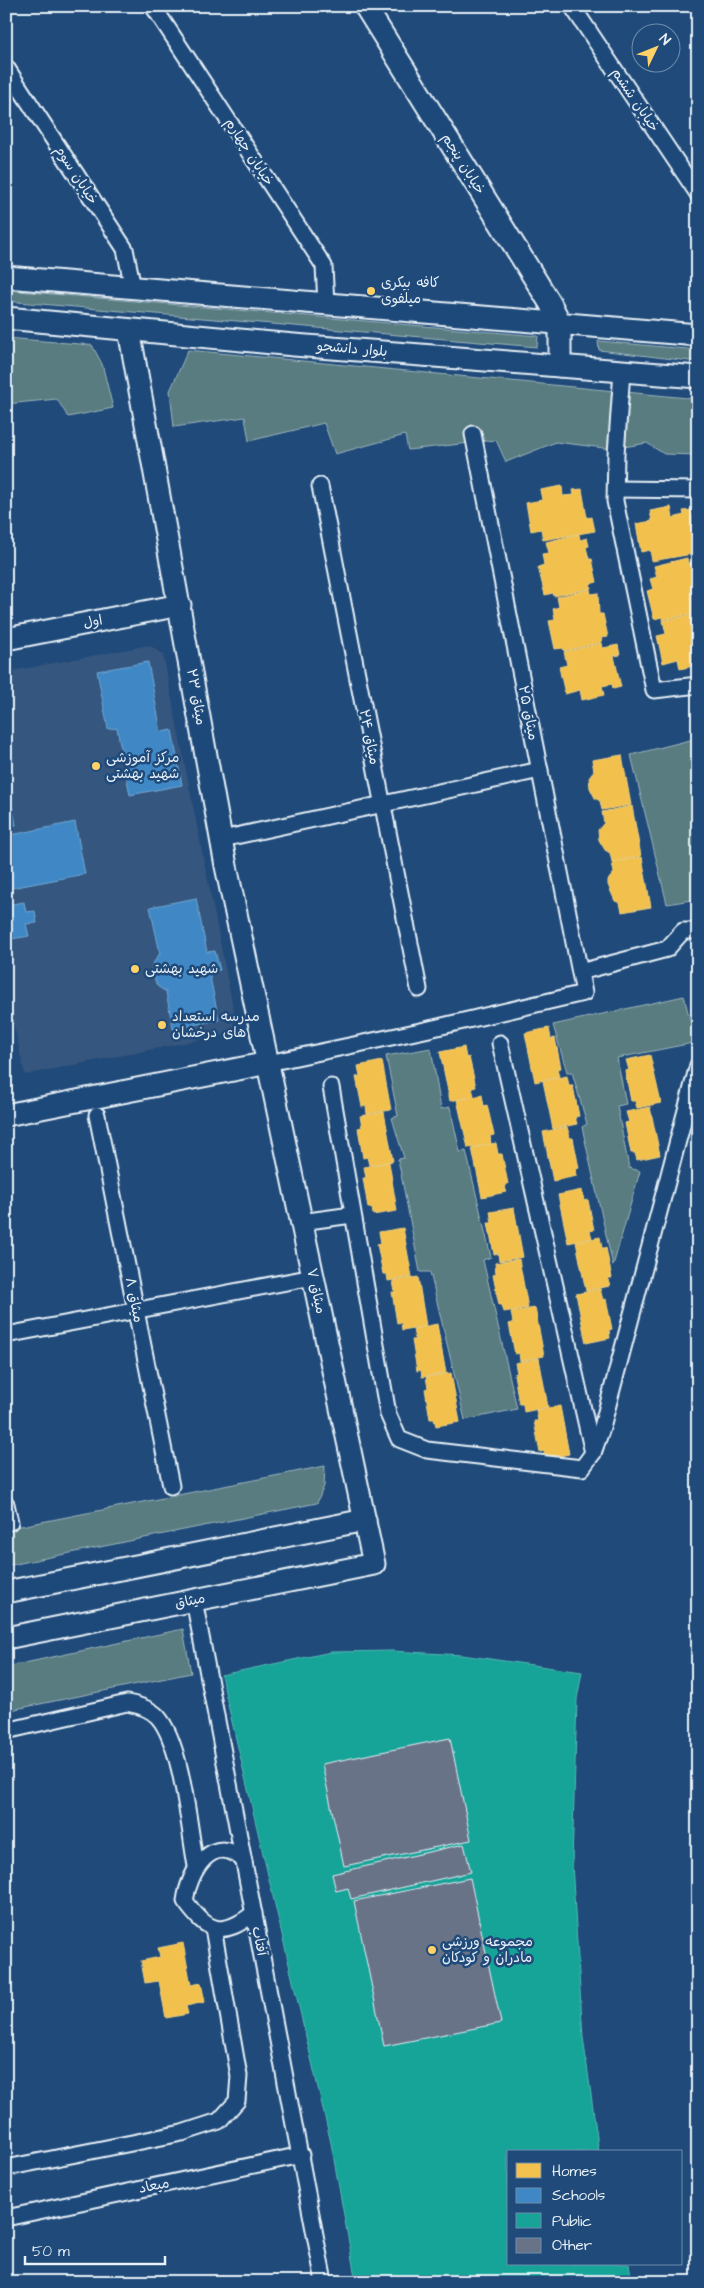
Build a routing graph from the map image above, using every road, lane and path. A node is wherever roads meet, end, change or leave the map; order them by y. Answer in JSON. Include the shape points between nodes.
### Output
{"nodes":[{"id":1,"x":153,"y":6,"type":"edge"},
{"id":2,"x":365,"y":6,"type":"edge"},
{"id":3,"x":572,"y":6,"type":"edge"},
{"id":4,"x":6,"y":67,"type":"edge"},
{"id":5,"x":698,"y":194,"type":"edge"},
{"id":6,"x":6,"y":277,"type":"edge"},
{"id":7,"x":133,"y":288,"type":"junction"},
{"id":8,"x":326,"y":304,"type":"junction"},
{"id":9,"x":6,"y":318,"type":"edge"},
{"id":10,"x":560,"y":323,"type":"junction"},
{"id":11,"x":129,"y":330,"type":"junction"},
{"id":12,"x":698,"y":335,"type":"edge"},
{"id":13,"x":560,"y":366,"type":"junction"},
{"id":14,"x":622,"y":371,"type":"junction"},
{"id":15,"x":698,"y":377,"type":"edge"},
{"id":16,"x":473,"y":434,"type":"dead end"},
{"id":17,"x":320,"y":486,"type":"dead end"},
{"id":18,"x":616,"y":489,"type":"junction"},
{"id":19,"x":698,"y":490,"type":"edge"},
{"id":20,"x":180,"y":605,"type":"junction"},
{"id":21,"x":7,"y":636,"type":"edge"},
{"id":22,"x":698,"y":685,"type":"edge"},
{"id":23,"x":540,"y":770,"type":"junction"},
{"id":24,"x":382,"y":804,"type":"junction"},
{"id":25,"x":222,"y":839,"type":"junction"},
{"id":26,"x":698,"y":931,"type":"edge"},
{"id":27,"x":580,"y":972,"type":"junction"},
{"id":28,"x":418,"y":989,"type":"dead end"},
{"id":29,"x":500,"y":1043,"type":"dead end"},
{"id":30,"x":268,"y":1063,"type":"junction"},
{"id":31,"x":698,"y":1065,"type":"edge"},
{"id":32,"x":331,"y":1087,"type":"dead end"},
{"id":33,"x":6,"y":1115,"type":"edge"},
{"id":34,"x":98,"y":1115,"type":"dead end"},
{"id":35,"x":352,"y":1215,"type":"junction"},
{"id":36,"x":301,"y":1222,"type":"junction"},
{"id":37,"x":313,"y":1277,"type":"junction"},
{"id":38,"x":136,"y":1309,"type":"junction"},
{"id":39,"x":6,"y":1335,"type":"edge"},
{"id":40,"x":593,"y":1454,"type":"junction"},
{"id":41,"x":172,"y":1486,"type":"dead end"},
{"id":42,"x":6,"y":1504,"type":"edge"},
{"id":43,"x":365,"y":1520,"type":"junction"},
{"id":44,"x":10,"y":1522,"type":"dead end"},
{"id":45,"x":374,"y":1564,"type":"joint"},
{"id":46,"x":6,"y":1592,"type":"edge"},
{"id":47,"x":194,"y":1600,"type":"junction"},
{"id":48,"x":6,"y":1638,"type":"edge"},
{"id":49,"x":6,"y":1731,"type":"edge"},
{"id":50,"x":244,"y":1861,"type":"junction"},
{"id":51,"x":196,"y":1866,"type":"junction"},
{"id":52,"x":254,"y":1913,"type":"junction"},
{"id":53,"x":213,"y":1928,"type":"junction"},
{"id":54,"x":301,"y":2155,"type":"junction"},
{"id":55,"x":6,"y":2168,"type":"edge"},
{"id":56,"x":6,"y":2218,"type":"edge"},
{"id":57,"x":324,"y":2282,"type":"edge"}],
"edges":[{"from":1,"to":8,"type":"street","name":"خیابان چهارم","via":[[324,266]]},
{"from":2,"to":10,"type":"main road","name":"خیابان پنجم"},
{"from":3,"to":5,"type":"street","name":"خیابان ششم"},
{"from":4,"to":7,"type":"street","name":"خیابان سوم","via":[[125,249]]},
{"from":6,"to":7,"type":"main road"},
{"from":7,"to":8,"type":"main road"},
{"from":8,"to":10,"type":"main road"},
{"from":9,"to":11,"type":"main road","name":"بلوار دانشجو"},
{"from":10,"to":12,"type":"main road"},
{"from":10,"to":13,"type":"main road"},
{"from":11,"to":13,"type":"main road","name":"بلوار دانشجو"},
{"from":11,"to":20,"type":"main road","name":"میثاق ۲۳"},
{"from":13,"to":14,"type":"main road","name":"بلوار دانشجو"},
{"from":14,"to":15,"type":"main road","name":"بلوار دانشجو"},
{"from":14,"to":18,"type":"street"},
{"from":16,"to":23,"type":"street","name":"میثاق ۲۵"},
{"from":17,"to":24,"type":"street","name":"میثاق ۲۴"},
{"from":18,"to":19,"type":"street"},
{"from":18,"to":22,"type":"street","via":[[654,690]]},
{"from":20,"to":21,"type":"main road","name":"اول"},
{"from":20,"to":25,"type":"main road","name":"میثاق ۲۳"},
{"from":23,"to":24,"type":"street"},
{"from":23,"to":27,"type":"street","name":"میثاق ۲۵"},
{"from":24,"to":25,"type":"street"},
{"from":24,"to":28,"type":"street","name":"میثاق ۲۴"},
{"from":25,"to":30,"type":"main road","name":"میثاق ۲۳"},
{"from":26,"to":27,"type":"street","via":[[683,931],[667,949]]},
{"from":27,"to":30,"type":"street","name":"میثاق ۲۵","via":[[584,993]]},
{"from":29,"to":40,"type":"street"},
{"from":30,"to":33,"type":"main road"},
{"from":30,"to":36,"type":"main road","name":"میثاق ۷"},
{"from":31,"to":40,"type":"street"},
{"from":32,"to":35,"type":"street"},
{"from":34,"to":38,"type":"street","name":"میثاق ۸"},
{"from":35,"to":36,"type":"street"},
{"from":35,"to":40,"type":"street","via":[[388,1414],[399,1439],[427,1450],[582,1468]]},
{"from":36,"to":37,"type":"main road","name":"میثاق ۷"},
{"from":37,"to":38,"type":"street"},
{"from":37,"to":43,"type":"main road","name":"میثاق ۷"},
{"from":38,"to":39,"type":"street"},
{"from":38,"to":41,"type":"street","name":"میثاق ۸"},
{"from":42,"to":44,"type":"street"},
{"from":43,"to":45,"type":"main road","name":"میثاق ۷"},
{"from":43,"to":46,"type":"main road"},
{"from":45,"to":47,"type":"main road","name":"میثاق"},
{"from":47,"to":48,"type":"main road","name":"میثاق"},
{"from":47,"to":50,"type":"street","name":"آفتاب"},
{"from":49,"to":51,"type":"street","via":[[127,1703],[140,1705],[157,1715],[176,1754]]},
{"from":50,"to":51,"type":"street","via":[[228,1849],[210,1854]]},
{"from":50,"to":52,"type":"street","name":"آفتاب"},
{"from":51,"to":53,"type":"street","via":[[187,1884],[185,1901],[196,1916]]},
{"from":52,"to":53,"type":"street","via":[[229,1930]]},
{"from":52,"to":54,"type":"street","name":"آفتاب"},
{"from":53,"to":55,"type":"street","via":[[239,2076],[238,2102],[219,2121],[182,2133]]},
{"from":54,"to":56,"type":"street","name":"میعاد"},
{"from":54,"to":57,"type":"street","name":"آفتاب"}]}
